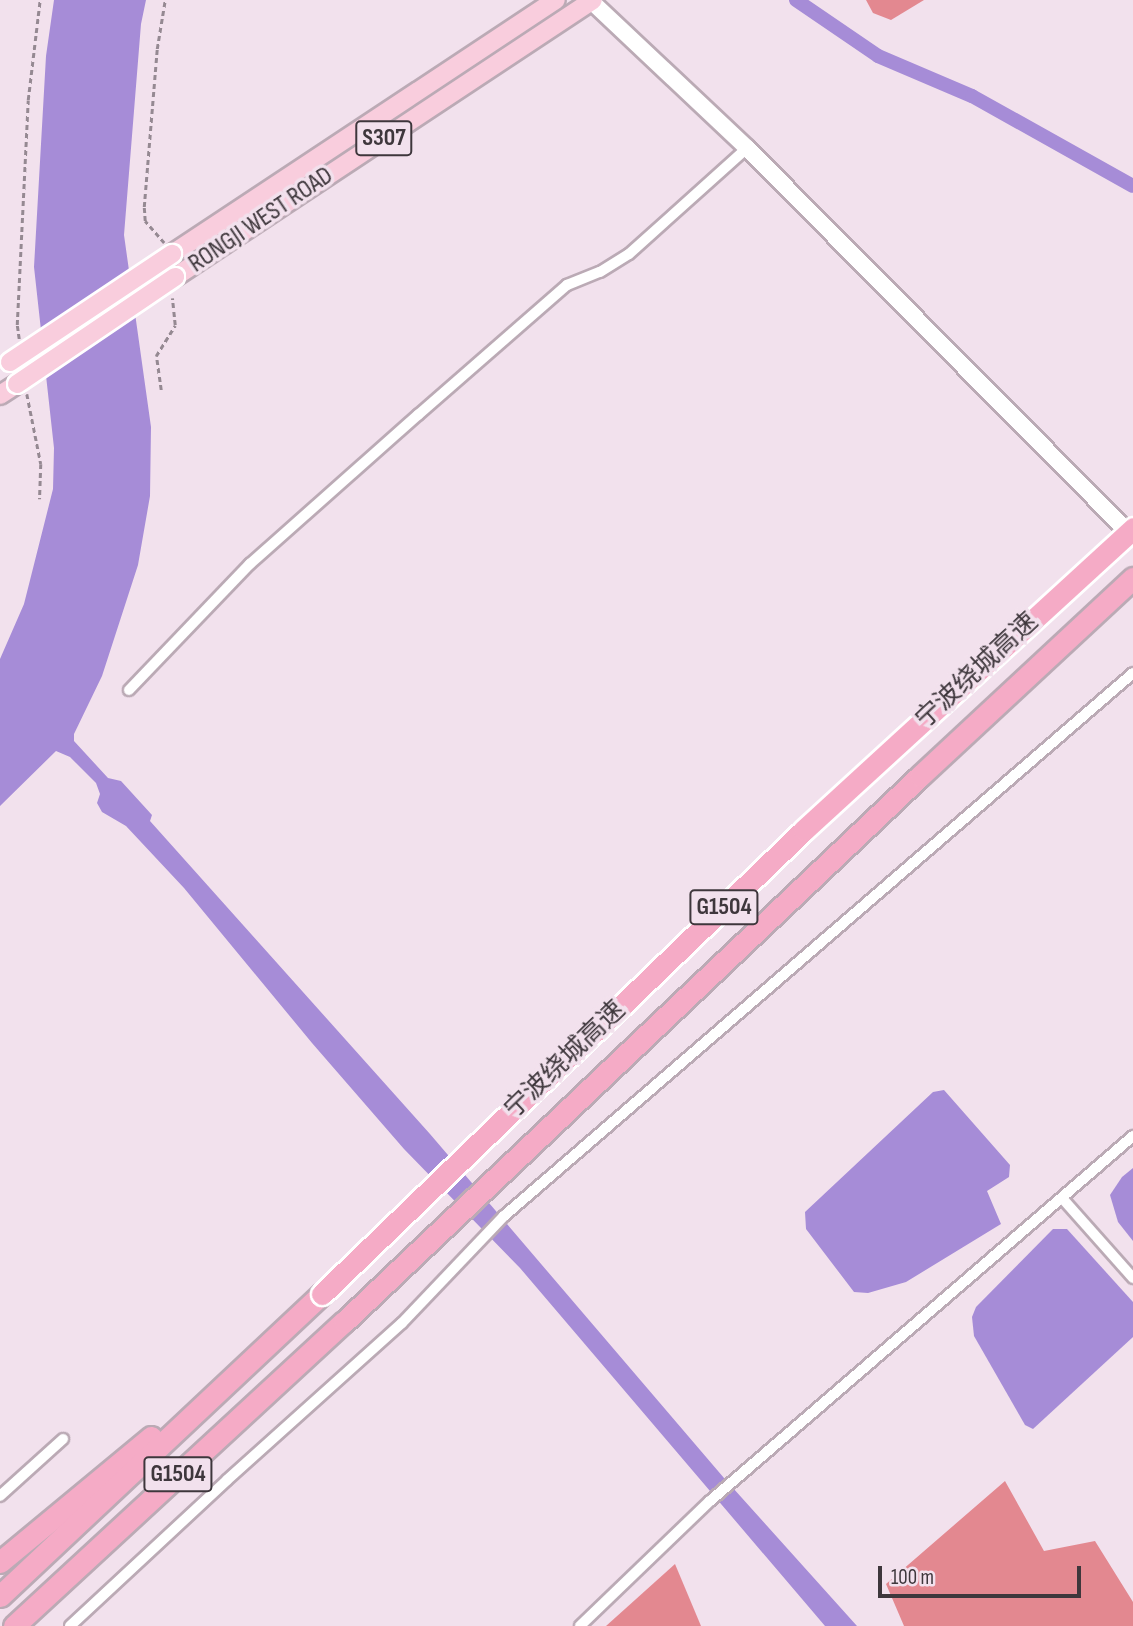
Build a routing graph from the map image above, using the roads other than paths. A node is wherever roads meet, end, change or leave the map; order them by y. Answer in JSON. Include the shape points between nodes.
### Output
{"nodes":[{"id":1,"x":556,"y":0,"type":"edge"},
{"id":2,"x":591,"y":0,"type":"edge"},
{"id":3,"x":747,"y":148,"type":"junction"},
{"id":4,"x":10,"y":360,"type":"edge"},
{"id":5,"x":0,"y":395,"type":"edge"},
{"id":6,"x":1133,"y":528,"type":"edge"},
{"id":7,"x":1133,"y":537,"type":"edge"},
{"id":8,"x":1133,"y":578,"type":"edge"},
{"id":9,"x":1133,"y":673,"type":"edge"},
{"id":10,"x":129,"y":690,"type":"dead end"},
{"id":11,"x":1133,"y":1136,"type":"edge"},
{"id":12,"x":1062,"y":1198,"type":"junction"},
{"id":13,"x":1133,"y":1278,"type":"edge"},
{"id":14,"x":322,"y":1294,"type":"junction"},
{"id":15,"x":63,"y":1439,"type":"dead end"},
{"id":16,"x":0,"y":1496,"type":"edge"},
{"id":17,"x":0,"y":1562,"type":"edge"},
{"id":18,"x":0,"y":1596,"type":"edge"},
{"id":19,"x":13,"y":1626,"type":"edge"},
{"id":20,"x":70,"y":1626,"type":"edge"},
{"id":21,"x":580,"y":1626,"type":"edge"}],
"edges":[{"from":1,"to":4,"type":"main road","name":"RONGJI WEST ROAD","number":"S307","bridge":true,"via":[[168,249]]},
{"from":2,"to":3,"type":"main road"},
{"from":2,"to":5,"type":"main road","name":"RONGJI WEST ROAD","number":"S307","bridge":true,"via":[[22,385]]},
{"from":3,"to":7,"type":"main road"},
{"from":3,"to":10,"type":"street","via":[[629,254],[567,285],[408,424],[250,564]]},
{"from":6,"to":14,"type":"highway","name":"宁波绕城高速","number":"G1504","bridge":true,"via":[[804,830]]},
{"from":8,"to":19,"type":"highway","name":"宁波绕城高速","number":"G1504","via":[[344,1322]]},
{"from":9,"to":20,"type":"street","via":[[504,1216],[402,1323]]},
{"from":11,"to":12,"type":"street"},
{"from":12,"to":13,"type":"street"},
{"from":12,"to":21,"type":"street","via":[[710,1500]]},
{"from":14,"to":17,"type":"highway"},
{"from":14,"to":18,"type":"highway","name":"宁波绕城高速","number":"G1504"},
{"from":15,"to":16,"type":"street"}]}
